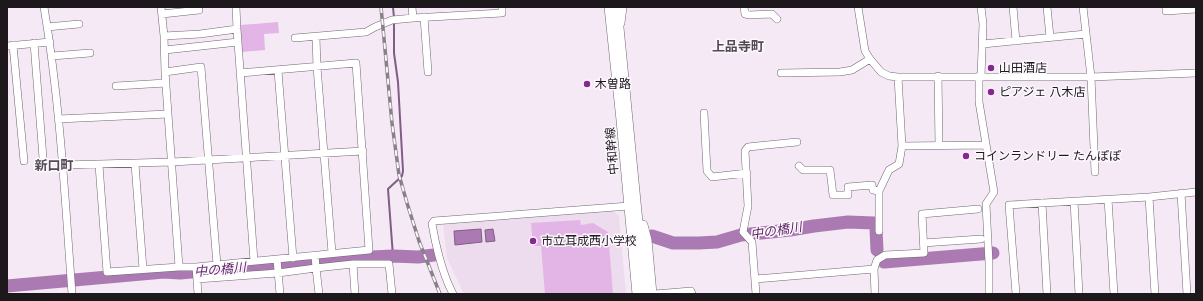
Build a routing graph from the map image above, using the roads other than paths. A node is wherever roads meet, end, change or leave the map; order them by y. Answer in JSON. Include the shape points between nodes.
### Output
{"nodes":[{"id":1,"x":44,"y":7,"type":"edge"},
{"id":2,"x":198,"y":7,"type":"edge"},
{"id":3,"x":236,"y":7,"type":"edge"},
{"id":4,"x":412,"y":7,"type":"edge"},
{"id":5,"x":502,"y":7,"type":"edge"},
{"id":6,"x":609,"y":7,"type":"edge"},
{"id":7,"x":617,"y":7,"type":"edge"},
{"id":8,"x":623,"y":7,"type":"edge"},
{"id":9,"x":744,"y":7,"type":"edge"},
{"id":10,"x":858,"y":7,"type":"edge"},
{"id":11,"x":981,"y":7,"type":"edge"},
{"id":12,"x":1013,"y":7,"type":"edge"},
{"id":13,"x":1047,"y":7,"type":"edge"},
{"id":14,"x":1083,"y":7,"type":"edge"},
{"id":15,"x":1166,"y":7,"type":"edge"},
{"id":16,"x":1196,"y":9,"type":"edge"},
{"id":17,"x":161,"y":10,"type":"edge"},
{"id":18,"x":424,"y":17,"type":"junction"},
{"id":19,"x":413,"y":18,"type":"junction"},
{"id":20,"x":777,"y":19,"type":"dead end"},
{"id":21,"x":80,"y":24,"type":"dead end"},
{"id":22,"x":47,"y":26,"type":"junction"},
{"id":23,"x":237,"y":29,"type":"junction"},
{"id":24,"x":620,"y":30,"type":"junction"},
{"id":25,"x":200,"y":34,"type":"junction"},
{"id":26,"x":1086,"y":34,"type":"junction"},
{"id":27,"x":164,"y":36,"type":"junction"},
{"id":28,"x":316,"y":37,"type":"junction"},
{"id":29,"x":1050,"y":37,"type":"junction"},
{"id":30,"x":295,"y":38,"type":"dead end"},
{"id":31,"x":1016,"y":41,"type":"junction"},
{"id":32,"x":50,"y":42,"type":"junction"},
{"id":33,"x":238,"y":42,"type":"junction"},
{"id":34,"x":34,"y":43,"type":"junction"},
{"id":35,"x":983,"y":44,"type":"junction"},
{"id":36,"x":10,"y":46,"type":"edge"},
{"id":37,"x":201,"y":46,"type":"junction"},
{"id":38,"x":165,"y":50,"type":"junction"},
{"id":39,"x":90,"y":53,"type":"dead end"},
{"id":40,"x":52,"y":56,"type":"junction"},
{"id":41,"x":870,"y":59,"type":"junction"},
{"id":42,"x":317,"y":67,"type":"junction"},
{"id":43,"x":278,"y":71,"type":"junction"},
{"id":44,"x":165,"y":72,"type":"junction"},
{"id":45,"x":428,"y":72,"type":"dead end"},
{"id":46,"x":240,"y":73,"type":"junction"},
{"id":47,"x":781,"y":73,"type":"dead end"},
{"id":48,"x":1196,"y":73,"type":"edge"},
{"id":49,"x":898,"y":76,"type":"junction"},
{"id":50,"x":938,"y":76,"type":"junction"},
{"id":51,"x":980,"y":76,"type":"junction"},
{"id":52,"x":1091,"y":77,"type":"junction"},
{"id":53,"x":166,"y":84,"type":"junction"},
{"id":54,"x":116,"y":86,"type":"dead end"},
{"id":55,"x":168,"y":114,"type":"junction"},
{"id":56,"x":704,"y":114,"type":"dead end"},
{"id":57,"x":58,"y":120,"type":"junction"},
{"id":58,"x":797,"y":142,"type":"dead end"},
{"id":59,"x":939,"y":145,"type":"junction"},
{"id":60,"x":986,"y":145,"type":"junction"},
{"id":61,"x":902,"y":146,"type":"junction"},
{"id":62,"x":362,"y":151,"type":"junction"},
{"id":63,"x":324,"y":153,"type":"junction"},
{"id":64,"x":286,"y":155,"type":"junction"},
{"id":65,"x":247,"y":157,"type":"junction"},
{"id":66,"x":43,"y":158,"type":"dead end"},
{"id":67,"x":209,"y":159,"type":"junction"},
{"id":68,"x":24,"y":161,"type":"dead end"},
{"id":69,"x":172,"y":162,"type":"junction"},
{"id":70,"x":135,"y":164,"type":"junction"},
{"id":71,"x":63,"y":165,"type":"junction"},
{"id":72,"x":99,"y":165,"type":"junction"},
{"id":73,"x":799,"y":166,"type":"dead end"},
{"id":74,"x":1095,"y":172,"type":"dead end"},
{"id":75,"x":747,"y":173,"type":"junction"},
{"id":76,"x":879,"y":191,"type":"junction"},
{"id":77,"x":1196,"y":192,"type":"edge"},
{"id":78,"x":1181,"y":193,"type":"junction"},
{"id":79,"x":636,"y":194,"type":"junction"},
{"id":80,"x":1149,"y":196,"type":"junction"},
{"id":81,"x":1108,"y":199,"type":"junction"},
{"id":82,"x":1074,"y":201,"type":"junction"},
{"id":83,"x":1042,"y":203,"type":"junction"},
{"id":84,"x":629,"y":206,"type":"junction"},
{"id":85,"x":978,"y":209,"type":"dead end"},
{"id":86,"x":879,"y":231,"type":"dead end"},
{"id":87,"x":981,"y":239,"type":"dead end"},
{"id":88,"x":923,"y":243,"type":"junction"},
{"id":89,"x":332,"y":253,"type":"junction"},
{"id":90,"x":293,"y":258,"type":"junction"},
{"id":91,"x":254,"y":261,"type":"junction"},
{"id":92,"x":316,"y":261,"type":"junction"},
{"id":93,"x":353,"y":264,"type":"junction"},
{"id":94,"x":217,"y":265,"type":"junction"},
{"id":95,"x":278,"y":266,"type":"junction"},
{"id":96,"x":179,"y":267,"type":"junction"},
{"id":97,"x":143,"y":269,"type":"junction"},
{"id":98,"x":874,"y":269,"type":"junction"},
{"id":99,"x":197,"y":273,"type":"junction"},
{"id":100,"x":755,"y":279,"type":"junction"},
{"id":101,"x":72,"y":294,"type":"edge"},
{"id":102,"x":198,"y":294,"type":"edge"},
{"id":103,"x":280,"y":294,"type":"edge"},
{"id":104,"x":319,"y":294,"type":"edge"},
{"id":105,"x":355,"y":294,"type":"edge"},
{"id":106,"x":392,"y":294,"type":"edge"},
{"id":107,"x":453,"y":294,"type":"edge"},
{"id":108,"x":632,"y":294,"type":"edge"},
{"id":109,"x":638,"y":294,"type":"edge"},
{"id":110,"x":645,"y":294,"type":"edge"},
{"id":111,"x":653,"y":294,"type":"edge"},
{"id":112,"x":692,"y":294,"type":"edge"},
{"id":113,"x":756,"y":294,"type":"edge"},
{"id":114,"x":875,"y":294,"type":"edge"},
{"id":115,"x":989,"y":294,"type":"edge"},
{"id":116,"x":1016,"y":294,"type":"edge"},
{"id":117,"x":1047,"y":294,"type":"edge"},
{"id":118,"x":1079,"y":294,"type":"edge"},
{"id":119,"x":1114,"y":294,"type":"edge"},
{"id":120,"x":1155,"y":294,"type":"edge"},
{"id":121,"x":1187,"y":294,"type":"edge"}],
"edges":[{"from":1,"to":22,"type":"street"},
{"from":2,"to":17,"type":"street","via":[[198,10]]},
{"from":3,"to":23,"type":"street"},
{"from":4,"to":19,"type":"street"},
{"from":5,"to":18,"type":"street","via":[[502,12]]},
{"from":6,"to":84,"type":"main road","name":"中和幹線"},
{"from":7,"to":24,"type":"main road","name":"中和幹線"},
{"from":8,"to":24,"type":"street"},
{"from":9,"to":20,"type":"street","via":[[745,14],[772,14]]},
{"from":10,"to":41,"type":"street","via":[[865,51]]},
{"from":11,"to":35,"type":"street"},
{"from":12,"to":31,"type":"street"},
{"from":13,"to":29,"type":"street"},
{"from":14,"to":26,"type":"street"},
{"from":15,"to":16,"type":"street","via":[[1166,11]]},
{"from":17,"to":27,"type":"street"},
{"from":18,"to":19,"type":"street"},
{"from":18,"to":45,"type":"street"},
{"from":19,"to":28,"type":"street","via":[[392,20],[366,32]]},
{"from":21,"to":22,"type":"street"},
{"from":22,"to":32,"type":"street"},
{"from":23,"to":25,"type":"street"},
{"from":23,"to":33,"type":"street"},
{"from":24,"to":79,"type":"main road","name":"中和幹線"},
{"from":25,"to":27,"type":"street"},
{"from":25,"to":37,"type":"street"},
{"from":26,"to":29,"type":"street"},
{"from":26,"to":52,"type":"street"},
{"from":27,"to":38,"type":"street"},
{"from":28,"to":30,"type":"street"},
{"from":28,"to":42,"type":"street"},
{"from":29,"to":31,"type":"street"},
{"from":31,"to":35,"type":"street"},
{"from":32,"to":34,"type":"street"},
{"from":32,"to":40,"type":"street"},
{"from":33,"to":37,"type":"street"},
{"from":33,"to":46,"type":"street"},
{"from":34,"to":36,"type":"street"},
{"from":34,"to":66,"type":"street"},
{"from":35,"to":51,"type":"street"},
{"from":36,"to":68,"type":"street"},
{"from":37,"to":38,"type":"street"},
{"from":38,"to":44,"type":"street"},
{"from":39,"to":40,"type":"street"},
{"from":40,"to":57,"type":"street"},
{"from":41,"to":47,"type":"street","via":[[852,70],[840,72]]},
{"from":41,"to":49,"type":"street","via":[[881,72],[889,76]]},
{"from":42,"to":43,"type":"street"},
{"from":42,"to":62,"type":"street","via":[[356,63]]},
{"from":42,"to":63,"type":"street"},
{"from":43,"to":46,"type":"street"},
{"from":43,"to":64,"type":"street"},
{"from":44,"to":53,"type":"street"},
{"from":44,"to":67,"type":"street","via":[[201,68]]},
{"from":46,"to":65,"type":"street"},
{"from":48,"to":52,"type":"street"},
{"from":49,"to":50,"type":"street"},
{"from":49,"to":61,"type":"street"},
{"from":50,"to":51,"type":"street"},
{"from":50,"to":59,"type":"street"},
{"from":51,"to":52,"type":"street"},
{"from":51,"to":60,"type":"street","via":[[980,102]]},
{"from":52,"to":74,"type":"street"},
{"from":53,"to":54,"type":"street"},
{"from":53,"to":55,"type":"street"},
{"from":55,"to":57,"type":"street"},
{"from":55,"to":69,"type":"street"},
{"from":56,"to":75,"type":"street","via":[[707,171],[712,177]]},
{"from":57,"to":71,"type":"street"},
{"from":58,"to":75,"type":"street","via":[[748,147],[745,151]]},
{"from":59,"to":60,"type":"street"},
{"from":59,"to":61,"type":"street"},
{"from":60,"to":115,"type":"street","via":[[994,192],[986,204]]},
{"from":61,"to":76,"type":"street","via":[[899,164],[889,170]]},
{"from":62,"to":63,"type":"street"},
{"from":62,"to":89,"type":"street","via":[[370,250]]},
{"from":63,"to":64,"type":"street"},
{"from":63,"to":89,"type":"street"},
{"from":64,"to":65,"type":"street"},
{"from":64,"to":90,"type":"street"},
{"from":65,"to":67,"type":"street"},
{"from":65,"to":91,"type":"street"},
{"from":67,"to":69,"type":"street"},
{"from":67,"to":94,"type":"street"},
{"from":69,"to":70,"type":"street"},
{"from":69,"to":96,"type":"street"},
{"from":70,"to":72,"type":"street"},
{"from":70,"to":97,"type":"street"},
{"from":71,"to":72,"type":"street"},
{"from":71,"to":101,"type":"street"},
{"from":72,"to":97,"type":"street","via":[[106,272]]},
{"from":73,"to":76,"type":"street","via":[[803,170],[830,170],[833,195],[848,195],[848,187],[872,185],[872,190]]},
{"from":75,"to":100,"type":"street","via":[[748,206],[745,234],[752,242]]},
{"from":76,"to":86,"type":"street"},
{"from":77,"to":78,"type":"street"},
{"from":78,"to":80,"type":"street"},
{"from":78,"to":121,"type":"street"},
{"from":79,"to":110,"type":"main road","name":"中和幹線"},
{"from":79,"to":111,"type":"main road","via":[[647,240]]},
{"from":80,"to":81,"type":"street"},
{"from":80,"to":120,"type":"street"},
{"from":81,"to":82,"type":"street"},
{"from":81,"to":119,"type":"street"},
{"from":82,"to":83,"type":"street"},
{"from":82,"to":118,"type":"street"},
{"from":83,"to":116,"type":"street","via":[[1009,205]]},
{"from":83,"to":117,"type":"street"},
{"from":84,"to":107,"type":"street","via":[[434,221],[434,240]]},
{"from":84,"to":108,"type":"main road","via":[[625,221]]},
{"from":84,"to":109,"type":"main road","name":"中和幹線"},
{"from":85,"to":88,"type":"street","via":[[922,214]]},
{"from":87,"to":88,"type":"street"},
{"from":88,"to":98,"type":"street","via":[[924,253],[885,255],[877,260]]},
{"from":89,"to":92,"type":"street"},
{"from":90,"to":92,"type":"street"},
{"from":90,"to":95,"type":"street"},
{"from":91,"to":94,"type":"street"},
{"from":91,"to":95,"type":"street"},
{"from":92,"to":93,"type":"street"},
{"from":92,"to":95,"type":"street"},
{"from":92,"to":104,"type":"street"},
{"from":93,"to":105,"type":"street"},
{"from":93,"to":106,"type":"street","via":[[389,264]]},
{"from":94,"to":99,"type":"street"},
{"from":95,"to":99,"type":"street"},
{"from":95,"to":103,"type":"street"},
{"from":96,"to":97,"type":"street"},
{"from":96,"to":99,"type":"street"},
{"from":98,"to":100,"type":"street"},
{"from":98,"to":114,"type":"street"},
{"from":99,"to":102,"type":"street"},
{"from":100,"to":113,"type":"street"},
{"from":111,"to":112,"type":"street","via":[[691,291]]}]}
